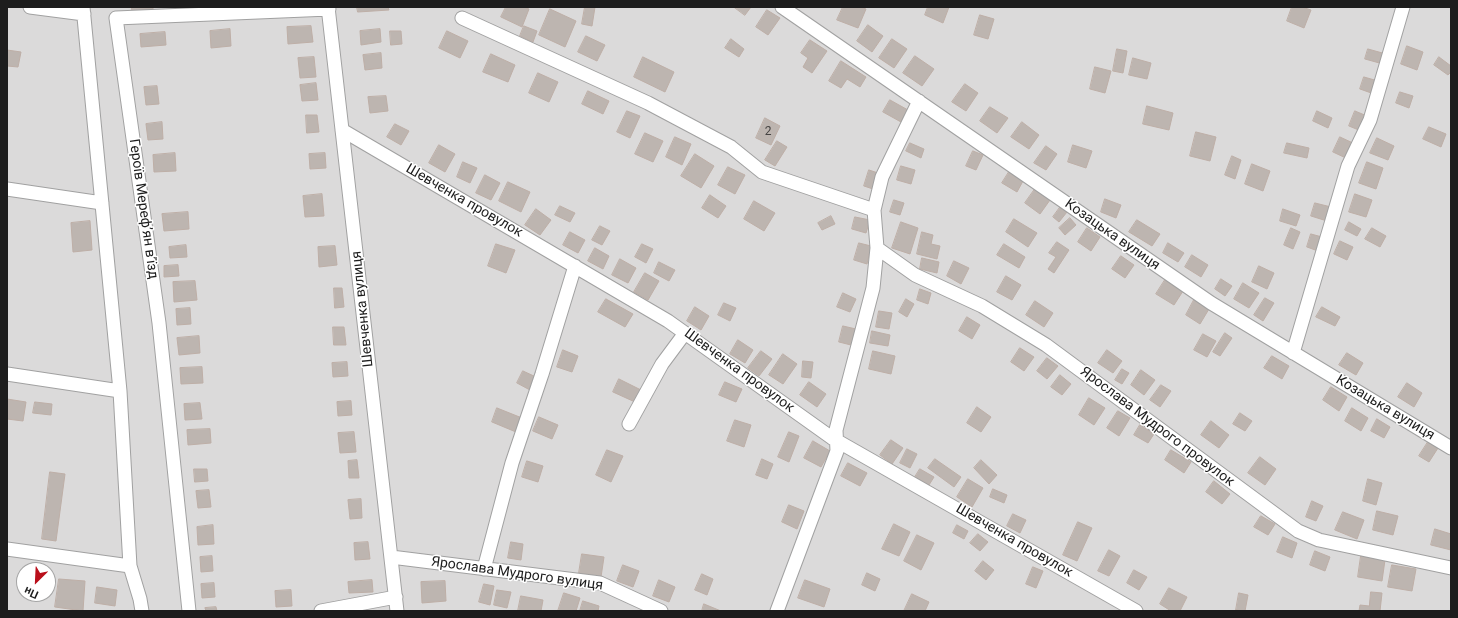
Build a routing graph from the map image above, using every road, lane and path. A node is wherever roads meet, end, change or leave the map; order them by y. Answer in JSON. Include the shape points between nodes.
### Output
{"nodes":[{"id":1,"x":30,"y":7,"type":"edge"},
{"id":2,"x":782,"y":7,"type":"edge"},
{"id":3,"x":1403,"y":7,"type":"edge"},
{"id":4,"x":328,"y":8,"type":"edge"},
{"id":5,"x":83,"y":11,"type":"edge"},
{"id":6,"x":462,"y":18,"type":"dead end"},
{"id":7,"x":919,"y":101,"type":"junction"},
{"id":8,"x":342,"y":130,"type":"junction"},
{"id":9,"x":7,"y":189,"type":"edge"},
{"id":10,"x":102,"y":203,"type":"junction"},
{"id":11,"x":874,"y":210,"type":"junction"},
{"id":12,"x":877,"y":248,"type":"junction"},
{"id":13,"x":574,"y":266,"type":"junction"},
{"id":14,"x":685,"y":333,"type":"junction"},
{"id":15,"x":1293,"y":353,"type":"junction"},
{"id":16,"x":7,"y":374,"type":"edge"},
{"id":17,"x":120,"y":391,"type":"junction"},
{"id":18,"x":629,"y":424,"type":"dead end"},
{"id":19,"x":837,"y":440,"type":"junction"},
{"id":20,"x":1451,"y":448,"type":"edge"},
{"id":21,"x":7,"y":548,"type":"edge"},
{"id":22,"x":391,"y":557,"type":"junction"},
{"id":23,"x":130,"y":566,"type":"junction"},
{"id":24,"x":1451,"y":568,"type":"edge"},
{"id":25,"x":484,"y":569,"type":"junction"},
{"id":26,"x":396,"y":597,"type":"junction"},
{"id":27,"x":142,"y":611,"type":"edge"},
{"id":28,"x":189,"y":611,"type":"edge"},
{"id":29,"x":321,"y":611,"type":"edge"},
{"id":30,"x":397,"y":611,"type":"edge"},
{"id":31,"x":661,"y":611,"type":"edge"},
{"id":32,"x":777,"y":611,"type":"edge"},
{"id":33,"x":1136,"y":611,"type":"edge"}],
"edges":[{"from":1,"to":5,"type":"street"},
{"from":2,"to":7,"type":"street","name":"Козацька вулиця"},
{"from":3,"to":15,"type":"street","via":[[1370,120],[1348,166]]},
{"from":4,"to":8,"type":"street","name":"Шевченка вулиця"},
{"from":4,"to":28,"type":"street","name":"Героїв Мерефʼян вʼїзд","via":[[116,18],[159,323]]},
{"from":5,"to":10,"type":"street"},
{"from":6,"to":11,"type":"street","via":[[648,103],[731,147],[762,172]]},
{"from":7,"to":11,"type":"street","via":[[882,176]]},
{"from":7,"to":15,"type":"street","name":"Козацька вулиця","via":[[1211,303]]},
{"from":8,"to":13,"type":"street","name":"Шевченка провулок"},
{"from":8,"to":22,"type":"street","name":"Шевченка вулиця"},
{"from":9,"to":10,"type":"street"},
{"from":10,"to":17,"type":"street"},
{"from":11,"to":12,"type":"street"},
{"from":12,"to":19,"type":"street","via":[[873,288],[836,430]]},
{"from":12,"to":24,"type":"street","name":"Ярослава Мудрого провулок","via":[[915,275],[982,306],[1046,345],[1298,531],[1319,540]]},
{"from":13,"to":14,"type":"street","name":"Шевченка провулок"},
{"from":13,"to":25,"type":"street","via":[[512,463]]},
{"from":14,"to":18,"type":"street","via":[[662,364]]},
{"from":14,"to":19,"type":"street","name":"Шевченка провулок"},
{"from":15,"to":20,"type":"street","name":"Козацька вулиця"},
{"from":16,"to":17,"type":"street"},
{"from":17,"to":23,"type":"street"},
{"from":19,"to":32,"type":"street","via":[[837,451]]},
{"from":19,"to":33,"type":"street","name":"Шевченка провулок"},
{"from":21,"to":23,"type":"street"},
{"from":22,"to":25,"type":"street","name":"Ярослава Мудрого вулиця"},
{"from":22,"to":26,"type":"street","name":"Шевченка вулиця"},
{"from":23,"to":27,"type":"street"},
{"from":25,"to":31,"type":"street","name":"Ярослава Мудрого вулиця","via":[[600,583]]},
{"from":26,"to":29,"type":"street"},
{"from":26,"to":30,"type":"street","name":"Шевченка вулиця"}]}
